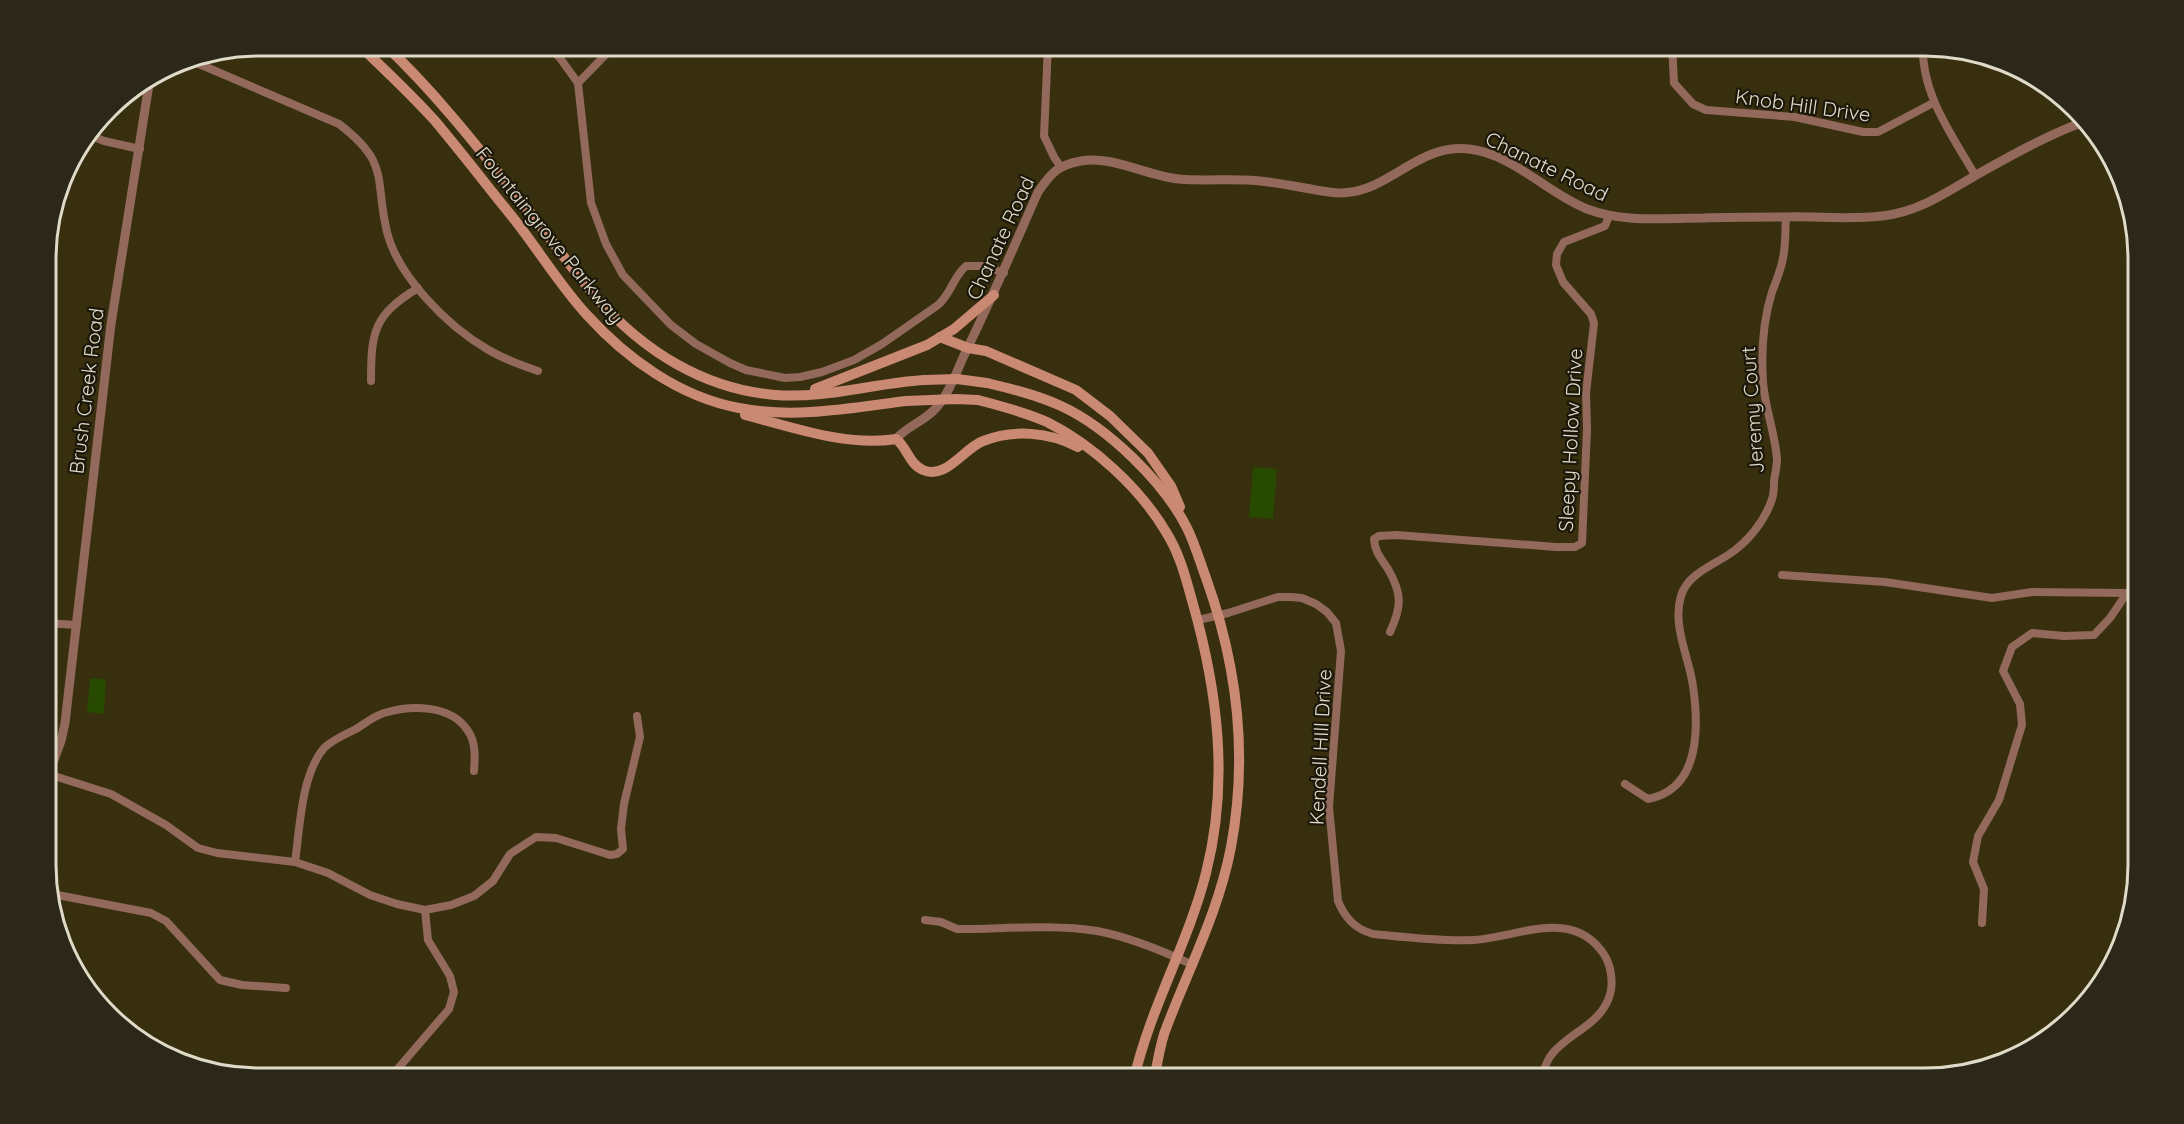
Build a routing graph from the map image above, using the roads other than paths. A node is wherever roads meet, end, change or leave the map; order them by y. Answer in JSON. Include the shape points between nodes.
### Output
{"nodes":[{"id":1,"x":370,"y":56,"type":"edge"},
{"id":2,"x":396,"y":56,"type":"edge"},
{"id":3,"x":559,"y":56,"type":"edge"},
{"id":4,"x":604,"y":56,"type":"edge"},
{"id":5,"x":1048,"y":56,"type":"edge"},
{"id":6,"x":1673,"y":56,"type":"edge"},
{"id":7,"x":1922,"y":56,"type":"edge"},
{"id":8,"x":200,"y":64,"type":"edge"},
{"id":9,"x":578,"y":83,"type":"junction"},
{"id":10,"x":149,"y":88,"type":"edge"},
{"id":11,"x":1934,"y":103,"type":"junction"},
{"id":12,"x":2077,"y":124,"type":"edge"},
{"id":13,"x":96,"y":137,"type":"edge"},
{"id":14,"x":140,"y":149,"type":"junction"},
{"id":15,"x":1060,"y":166,"type":"junction"},
{"id":16,"x":1976,"y":175,"type":"junction"},
{"id":17,"x":1609,"y":216,"type":"junction"},
{"id":18,"x":1786,"y":217,"type":"junction"},
{"id":19,"x":1004,"y":273,"type":"junction"},
{"id":20,"x":418,"y":288,"type":"junction"},
{"id":21,"x":994,"y":295,"type":"junction"},
{"id":22,"x":940,"y":337,"type":"junction"},
{"id":23,"x":968,"y":348,"type":"junction"},
{"id":24,"x":538,"y":371,"type":"dead end"},
{"id":25,"x":371,"y":381,"type":"dead end"},
{"id":26,"x":775,"y":395,"type":"junction"},
{"id":27,"x":712,"y":400,"type":"junction"},
{"id":28,"x":896,"y":439,"type":"junction"},
{"id":29,"x":1112,"y":466,"type":"junction"},
{"id":30,"x":1186,"y":527,"type":"junction"},
{"id":31,"x":1782,"y":575,"type":"dead end"},
{"id":32,"x":2127,"y":593,"type":"joint"},
{"id":33,"x":1219,"y":615,"type":"junction"},
{"id":34,"x":1198,"y":620,"type":"junction"},
{"id":35,"x":56,"y":624,"type":"edge"},
{"id":36,"x":77,"y":625,"type":"junction"},
{"id":37,"x":1390,"y":632,"type":"dead end"},
{"id":38,"x":637,"y":716,"type":"dead end"},
{"id":39,"x":56,"y":752,"type":"edge"},
{"id":40,"x":474,"y":771,"type":"dead end"},
{"id":41,"x":56,"y":779,"type":"edge"},
{"id":42,"x":1625,"y":784,"type":"dead end"},
{"id":43,"x":295,"y":862,"type":"junction"},
{"id":44,"x":57,"y":895,"type":"edge"},
{"id":45,"x":424,"y":910,"type":"junction"},
{"id":46,"x":925,"y":920,"type":"dead end"},
{"id":47,"x":1982,"y":923,"type":"dead end"},
{"id":48,"x":1178,"y":958,"type":"junction"},
{"id":49,"x":1193,"y":965,"type":"junction"},
{"id":50,"x":286,"y":988,"type":"dead end"},
{"id":51,"x":398,"y":1068,"type":"edge"},
{"id":52,"x":1136,"y":1068,"type":"edge"},
{"id":53,"x":1157,"y":1068,"type":"edge"},
{"id":54,"x":1546,"y":1068,"type":"edge"}],
"edges":[{"from":1,"to":27,"type":"main road","name":"Fountaingrove Parkway","via":[[435,122],[586,314],[625,352],[662,378]]},
{"from":2,"to":26,"type":"main road","name":"Fountaingrove Parkway","via":[[448,111],[596,298],[630,333],[670,362],[709,380]]},
{"from":3,"to":9,"type":"street"},
{"from":4,"to":9,"type":"street"},
{"from":5,"to":15,"type":"street","via":[[1044,136]]},
{"from":6,"to":11,"type":"street","name":"Knob Hill Drive","via":[[1674,83],[1693,104],[1706,110],[1795,117],[1878,132]]},
{"from":7,"to":11,"type":"street"},
{"from":8,"to":20,"type":"street","via":[[339,124],[358,139],[376,164],[392,247]]},
{"from":9,"to":19,"type":"street","via":[[591,203],[606,244],[623,275],[672,324],[729,363],[785,378],[822,372],[882,344],[938,305],[966,266],[984,266]]},
{"from":10,"to":14,"type":"street","name":"Brush Creek Road"},
{"from":11,"to":16,"type":"street"},
{"from":12,"to":16,"type":"street","name":"Chanate Road"},
{"from":13,"to":14,"type":"street"},
{"from":14,"to":36,"type":"street","name":"Brush Creek Road","via":[[111,324]]},
{"from":15,"to":17,"type":"street","name":"Chanate Road","via":[[1103,160],[1180,179],[1287,183],[1350,194],[1369,189],[1422,157],[1456,148],[1472,149],[1506,162],[1568,200]]},
{"from":15,"to":19,"type":"street","name":"Chanate Road","via":[[1038,192]]},
{"from":16,"to":18,"type":"street","name":"Chanate Road","via":[[1942,197],[1900,213],[1856,218]]},
{"from":17,"to":18,"type":"street","name":"Chanate Road"},
{"from":17,"to":37,"type":"street","name":"Sleepy Hollow Drive","via":[[1605,226],[1564,242],[1557,254],[1563,282],[1592,314],[1594,323],[1587,393],[1582,543],[1556,547],[1379,536],[1374,539],[1375,551],[1394,582],[1400,606]]},
{"from":18,"to":42,"type":"street","name":"Jeremy Court","via":[[1784,255],[1767,311],[1762,356],[1763,384],[1777,460],[1773,499],[1747,541],[1698,573],[1681,596],[1680,619],[1693,685],[1695,722],[1690,764],[1673,789],[1661,796],[1648,799]]},
{"from":19,"to":21,"type":"street","name":"Chanate Road"},
{"from":20,"to":24,"type":"street","via":[[468,337],[489,351]]},
{"from":20,"to":25,"type":"street","via":[[394,303],[384,315],[372,343]]},
{"from":21,"to":22,"type":"main road"},
{"from":21,"to":23,"type":"street","name":"Chanate Road"},
{"from":22,"to":23,"type":"main road"},
{"from":22,"to":26,"type":"main road","via":[[815,389]]},
{"from":23,"to":28,"type":"street","name":"Chanate Road","via":[[936,408]]},
{"from":23,"to":30,"type":"main road","via":[[986,351],[1076,390],[1110,416],[1148,453],[1171,486]]},
{"from":26,"to":30,"type":"main road","name":"Fountaingrove Parkway","bridge":true,"via":[[924,380],[987,383],[1024,392],[1062,407],[1121,448],[1171,501]]},
{"from":27,"to":28,"type":"main road","via":[[741,414],[853,440]]},
{"from":27,"to":29,"type":"main road","name":"Fountaingrove Parkway","bridge":true,"via":[[749,410],[808,414],[906,401],[978,400],[1048,423]]},
{"from":28,"to":29,"type":"main road","via":[[917,466],[930,472],[948,467],[981,442],[1025,433],[1074,445]]},
{"from":29,"to":34,"type":"main road","name":"Fountaingrove Parkway","via":[[1167,532]]},
{"from":30,"to":33,"type":"main road","name":"Fountaingrove Parkway"},
{"from":31,"to":32,"type":"street","via":[[1885,582],[1992,598],[2032,592]]},
{"from":32,"to":47,"type":"street","via":[[2094,635],[2032,633],[2012,647],[2003,671],[2020,704],[2022,725],[1999,800],[1978,836],[1973,862],[1984,889]]},
{"from":33,"to":34,"type":"street","name":"Kendell HIll Drive"},
{"from":33,"to":49,"type":"main road","name":"Fountaingrove Parkway","via":[[1238,708],[1239,772],[1231,848],[1209,927]]},
{"from":33,"to":54,"type":"street","name":"Kendell HIll Drive","via":[[1278,597],[1291,597],[1316,604],[1336,622],[1341,651],[1329,807],[1338,901],[1353,925],[1373,934],[1473,940],[1552,926],[1576,930],[1602,951],[1609,963],[1609,999],[1598,1017],[1552,1054]]},
{"from":34,"to":48,"type":"main road","name":"Fountaingrove Parkway","via":[[1216,709],[1217,808],[1206,873]]},
{"from":35,"to":36,"type":"street"},
{"from":36,"to":39,"type":"street","name":"Brush Creek Road","via":[[63,733]]},
{"from":38,"to":45,"type":"street","via":[[640,737],[624,804],[623,849],[610,855],[556,838],[536,837],[510,854],[493,881],[474,896]]},
{"from":40,"to":43,"type":"street","via":[[475,750],[468,731],[457,720],[423,708],[382,713],[326,746],[314,764]]},
{"from":41,"to":43,"type":"street","via":[[111,794],[198,848]]},
{"from":43,"to":45,"type":"street","via":[[328,873],[370,895]]},
{"from":44,"to":50,"type":"street","via":[[151,913],[166,921],[220,980]]},
{"from":45,"to":51,"type":"street","via":[[428,940],[450,976],[454,992],[449,1009]]},
{"from":46,"to":48,"type":"street","via":[[941,921],[957,929],[1065,928],[1098,932],[1142,943]]},
{"from":48,"to":49,"type":"street"},
{"from":48,"to":52,"type":"main road","name":"Fountaingrove Parkway","via":[[1150,1023]]},
{"from":49,"to":53,"type":"main road","name":"Fountaingrove Parkway","via":[[1166,1028]]}]}
